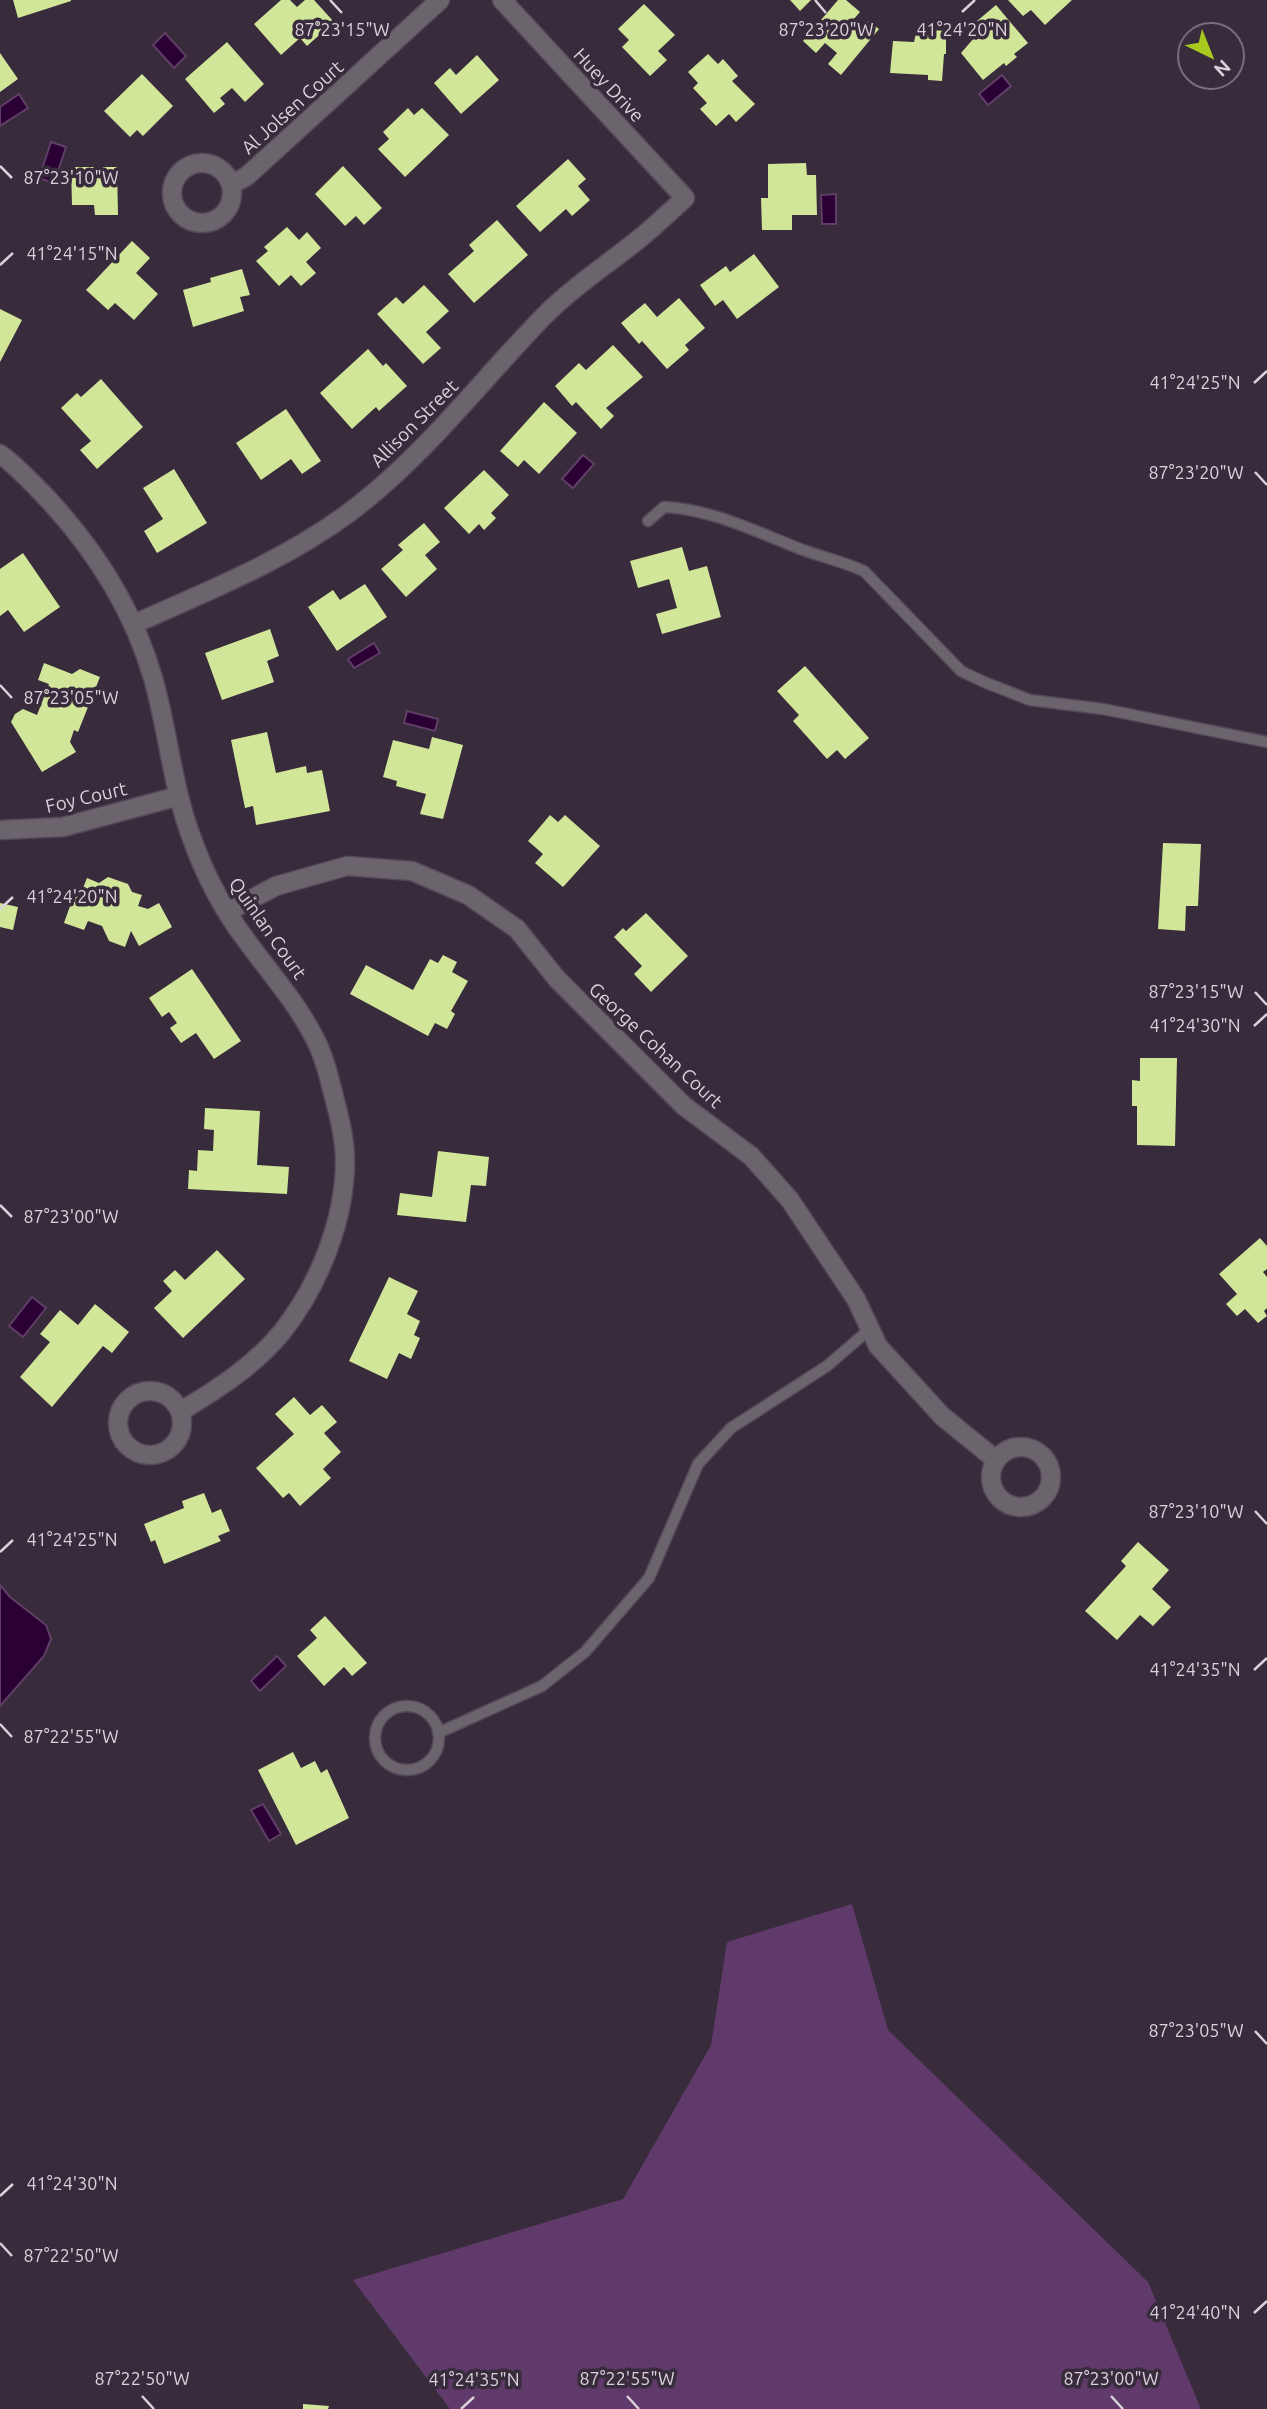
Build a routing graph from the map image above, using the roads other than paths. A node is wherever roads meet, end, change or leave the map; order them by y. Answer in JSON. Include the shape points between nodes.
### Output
{"nodes":[{"id":1,"x":440,"y":0,"type":"edge"},
{"id":2,"x":502,"y":0,"type":"edge"},
{"id":3,"x":232,"y":184,"type":"dead end"},
{"id":4,"x":685,"y":198,"type":"joint"},
{"id":5,"x":0,"y":454,"type":"edge"},
{"id":6,"x":648,"y":520,"type":"dead end"},
{"id":7,"x":134,"y":624,"type":"junction"},
{"id":8,"x":1267,"y":742,"type":"edge"},
{"id":9,"x":179,"y":796,"type":"junction"},
{"id":10,"x":0,"y":830,"type":"edge"},
{"id":11,"x":227,"y":912,"type":"junction"},
{"id":12,"x":870,"y":1329,"type":"junction"},
{"id":13,"x":181,"y":1411,"type":"dead end"},
{"id":14,"x":996,"y":1460,"type":"dead end"},
{"id":15,"x":438,"y":1733,"type":"junction"}],
"edges":[{"from":1,"to":3,"type":"street","name":"Al Jolsen Court","via":[[247,176]]},
{"from":2,"to":4,"type":"street","name":"Huey Drive"},
{"from":4,"to":7,"type":"street","name":"Allison Street","via":[[549,311],[443,428],[350,512],[296,548]]},
{"from":5,"to":7,"type":"street","name":"Quinlan Court","via":[[23,472],[87,546]]},
{"from":6,"to":8,"type":"lane","via":[[664,508],[684,508],[864,571],[961,671],[1030,700],[1103,709]]},
{"from":7,"to":9,"type":"street","name":"Quinlan Court","via":[[166,727]]},
{"from":9,"to":10,"type":"street","name":"Foy Court","via":[[64,827]]},
{"from":9,"to":11,"type":"street","name":"Quinlan Court","via":[[206,874]]},
{"from":11,"to":12,"type":"street","name":"George Cohan Court","via":[[276,886],[347,866],[412,871],[468,895],[517,929],[557,979],[684,1105],[751,1156],[790,1200],[856,1299]]},
{"from":11,"to":13,"type":"street","name":"Quinlan Court","via":[[287,992],[317,1042],[339,1115],[345,1160],[337,1226],[300,1307],[251,1363]]},
{"from":12,"to":14,"type":"street","name":"George Cohan Court","via":[[878,1346],[942,1416]]},
{"from":12,"to":15,"type":"lane","via":[[827,1366],[731,1428],[698,1464],[649,1578],[585,1652],[542,1686]]},
{"from":15,"to":15,"type":"lane","via":[[435,1753],[420,1768],[410,1770],[390,1765],[375,1739],[376,1728],[389,1712],[409,1706],[428,1714]]}]}
